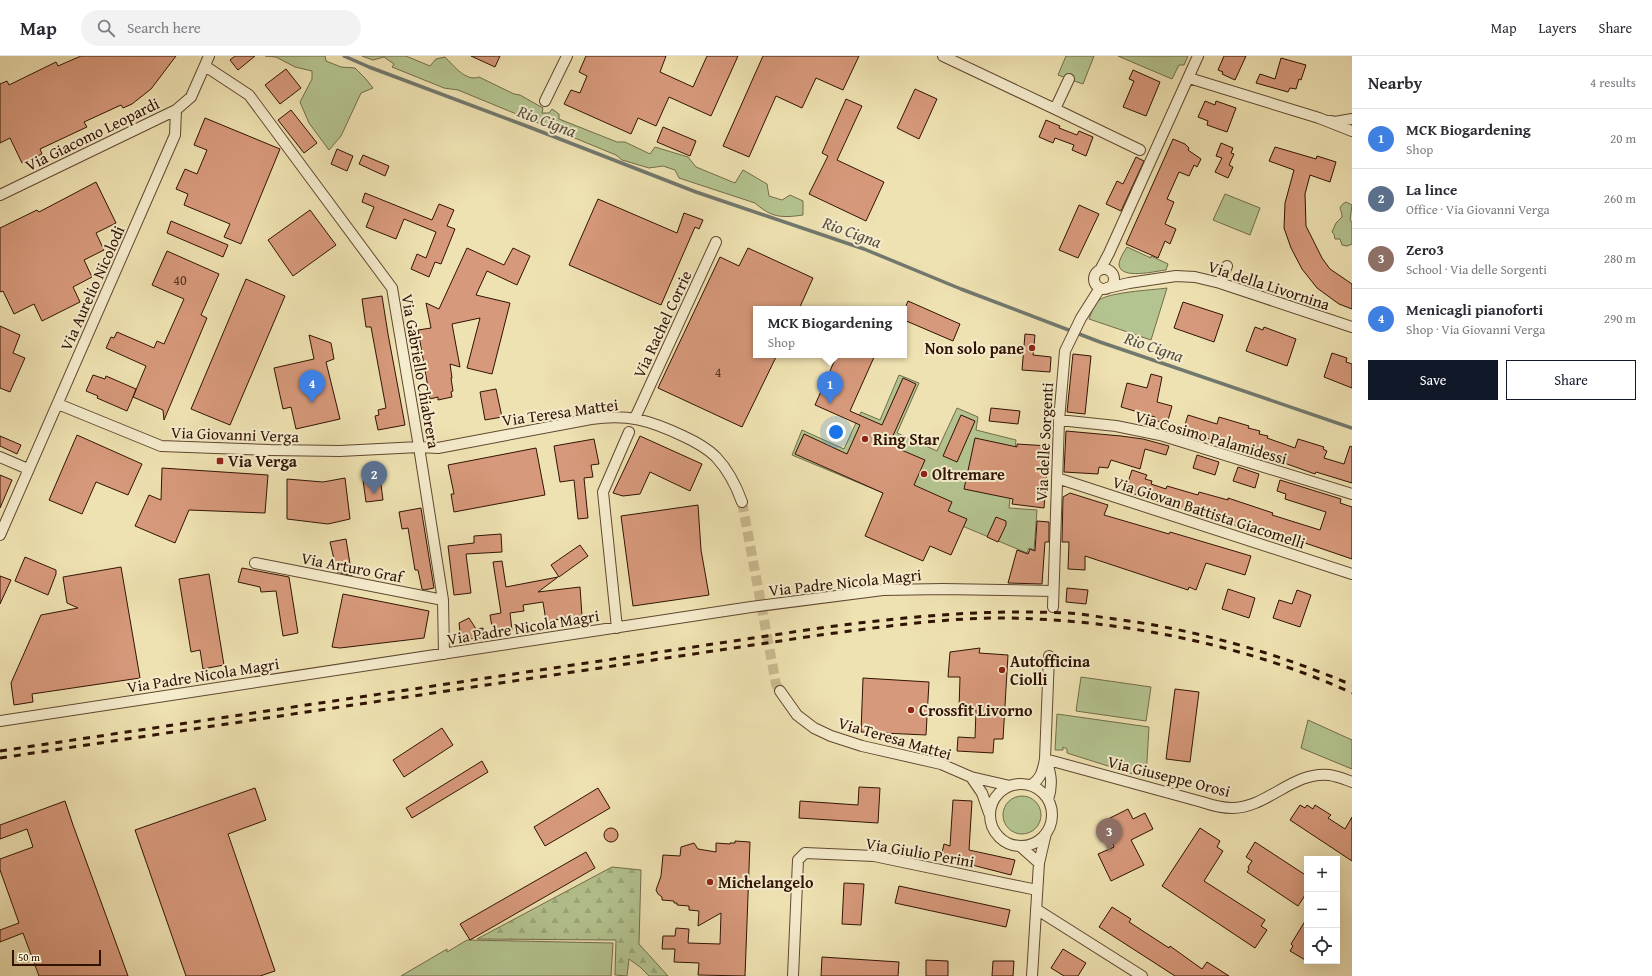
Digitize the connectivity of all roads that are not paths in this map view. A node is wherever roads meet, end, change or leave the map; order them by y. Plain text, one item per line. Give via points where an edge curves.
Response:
1 (567, 56) edge
2 (943, 56) edge
3 (1198, 56) edge
4 (207, 61) edge
5 (1189, 78) junction
6 (1070, 79) dead end
7 (545, 101) dead end
8 (1055, 109) junction
9 (176, 110) junction
10 (1320, 118) junction
11 (1352, 119) edge
12 (1352, 131) edge
13 (1140, 150) dead end
14 (0, 195) edge
15 (716, 242) dead end
16 (1227, 266) dead end
17 (1108, 271) junction
18 (1129, 283) junction
19 (1220, 283) junction
20 (1103, 288) junction
21 (1352, 327) edge
22 (58, 404) junction
23 (635, 418) junction
24 (1059, 420) junction
25 (629, 432) dead end
26 (419, 447) junction
27 (0, 457) edge
28 (28, 469) junction
29 (1057, 478) junction
30 (1352, 494) edge
31 (742, 502) tunnel mouth
32 (0, 535) edge
33 (255, 564) dead end
34 (1352, 574) edge
35 (1053, 591) junction
36 (443, 600) junction
37 (1053, 607) dead end
38 (617, 628) junction
39 (444, 654) junction
40 (1049, 656) dead end
41 (780, 691) tunnel mouth
42 (0, 721) edge
43 (1045, 759) junction
44 (971, 777) junction
45 (1352, 782) edge
46 (1010, 786) junction
47 (1031, 786) junction
48 (1048, 800) junction
49 (990, 813) junction
50 (1046, 833) junction
51 (1020, 846) junction
52 (1039, 863) junction
53 (1037, 890) junction
54 (1036, 909) junction
55 (793, 976) edge
56 (1032, 976) edge
57 (1142, 976) edge

1 - 7 street
2 - 8 street
3 - 5 street
4 - 9 street via 191,97
4 - 26 street, Via Gabriello Chiabrera via 249,96 392,288
5 - 10 street
5 - 17 street via 1109,253
6 - 8 street
8 - 13 street
9 - 14 street, Via Giacomo Leopardi
9 - 22 street, Via Aurelio Nicolodi via 175,134
10 - 11 street via 1335,122
10 - 12 street
15 - 23 street, Via Rachel Corrie
16 - 19 street
17 - 18 street
17 - 20 street via 1114,282
17 - 20 street via 1096,273 1094,278 1095,284
18 - 19 street, Via della Livornina via 1176,276
18 - 20 street, Via della Livornina
19 - 21 street, Via della Livornina
20 - 24 street, Via delle Sorgenti via 1080,318 1068,345 1064,358
22 - 26 street, Via Giovanni Verga via 161,446 340,451
22 - 28 street, Via Aurelio Nicolodi
23 - 26 street, Via Teresa Mattei via 605,418 438,448
23 - 31 street, Via Teresa Mattei via 668,429 711,452 728,472
24 - 29 street, Via delle Sorgenti
24 - 30 street, Via Cosimo Palamidessi via 1116,426 1160,435
25 - 38 street via 603,492
26 - 36 street, Via Gabriello Chiabrera
27 - 28 street
28 - 32 street, Via Aurelio Nicolodi
29 - 34 street, Via Giovan Battista Giacomelli
29 - 35 street, Via delle Sorgenti
33 - 36 street, Via Arturo Graf
35 - 37 street, Via delle Sorgenti
35 - 38 street, Via Padre Nicola Magri via 883,590
36 - 39 street, Via Gabriello Chiabrera
38 - 39 street, Via Padre Nicola Magri
39 - 42 street, Via Padre Nicola Magri
40 - 43 street
41 - 44 street, Via Teresa Mattei via 797,715 824,733 862,746 941,764
43 - 45 street, Via Giuseppe Orosi via 1228,808 1257,802 1297,781 1317,775 1334,775
43 - 47 street via 1043,771
43 - 48 street via 1051,770 1052,780
44 - 46 street, Via Teresa Mattei
44 - 49 street via 982,793
46 - 47 street
46 - 49 street via 994,799
47 - 48 street via 1041,791
48 - 50 street via 1052,817
49 - 51 street via 996,835 1006,843
50 - 51 street via 1036,842
50 - 52 street
51 - 52 street
52 - 53 street
53 - 54 street
53 - 55 street, Via Giulio Perini via 874,856 805,853 798,860
54 - 56 street
54 - 57 street

